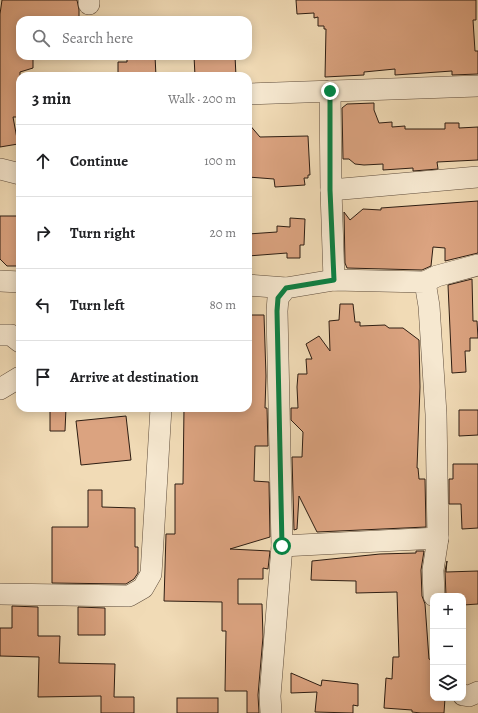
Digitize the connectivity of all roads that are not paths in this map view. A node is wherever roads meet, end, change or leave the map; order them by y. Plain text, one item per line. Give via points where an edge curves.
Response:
1 (478, 86) edge
2 (330, 91) junction
3 (252, 94) edge
4 (0, 169) edge
5 (16, 173) edge
6 (478, 177) edge
7 (330, 190) junction
8 (478, 265) edge
9 (334, 280) junction
10 (0, 281) edge
11 (16, 282) edge
12 (425, 282) junction
13 (252, 285) edge
14 (286, 288) junction
15 (0, 335) edge
16 (16, 339) edge
17 (16, 379) edge
18 (0, 389) edge
19 (161, 412) edge
20 (438, 538) junction
21 (282, 546) junction
22 (434, 593) edge
23 (0, 594) edge
24 (478, 692) edge
25 (466, 696) edge
26 (271, 713) edge

1 - 2 street
2 - 3 street
2 - 7 street
4 - 5 street
6 - 7 street
7 - 9 street
8 - 12 street via 437,276
9 - 12 street
9 - 14 street
10 - 11 street
12 - 20 street via 436,414
13 - 14 street
14 - 21 street via 278,298 277,311
15 - 16 street via 11,335
17 - 18 street
19 - 23 street via 151,574 143,588 129,596
20 - 21 street
20 - 22 street via 432,570
21 - 26 street via 270,696
24 - 25 street

